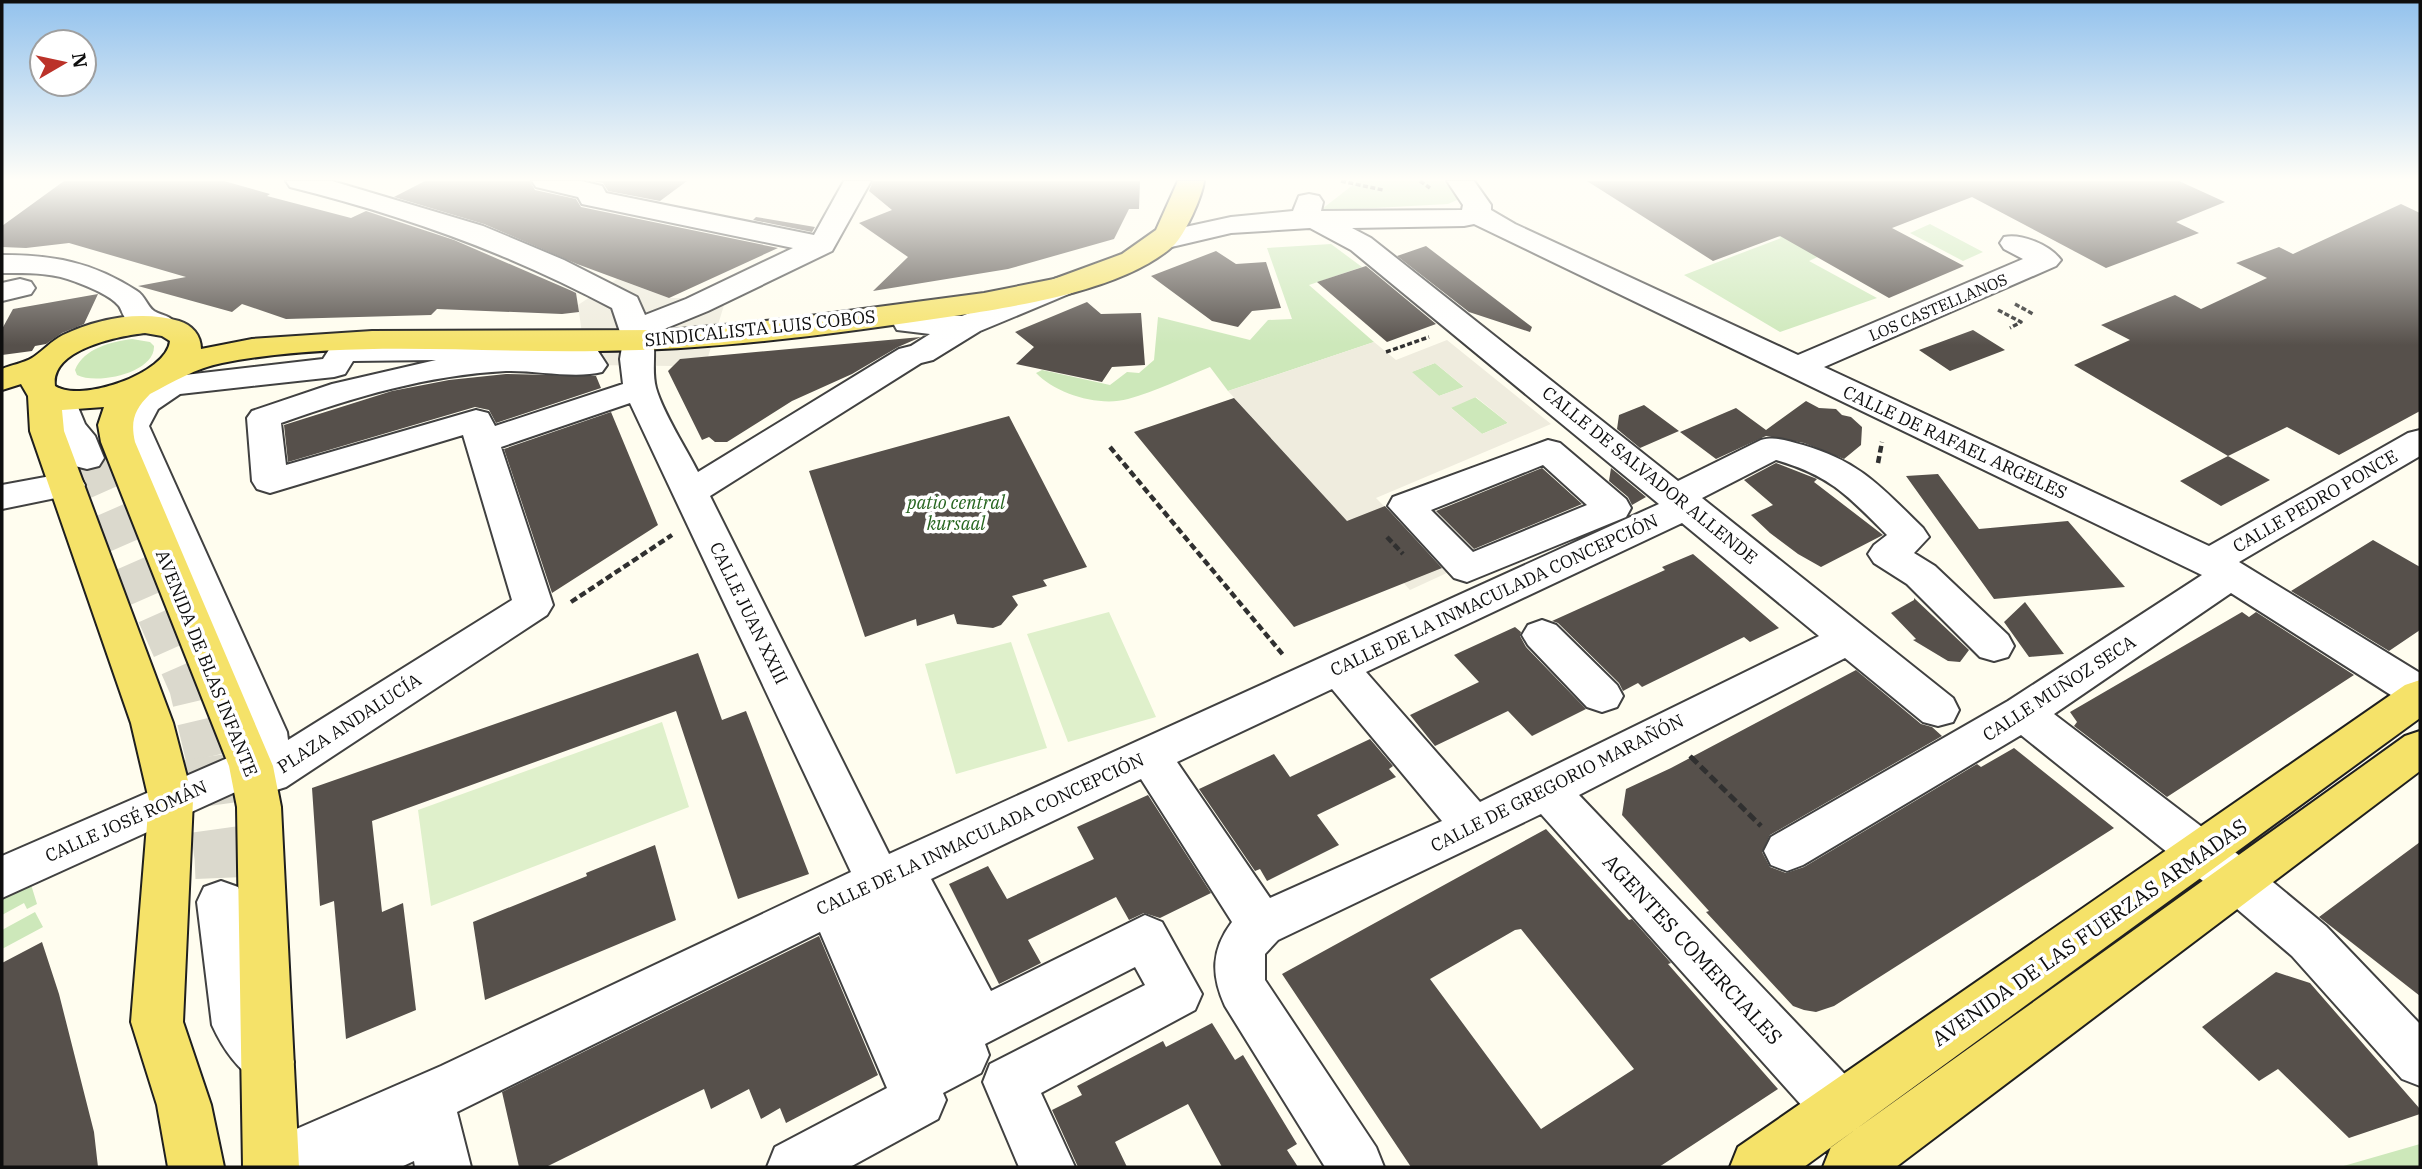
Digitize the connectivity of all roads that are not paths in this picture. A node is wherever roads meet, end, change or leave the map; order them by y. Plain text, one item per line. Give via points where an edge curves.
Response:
1 (481, 236) edge
2 (776, 236) edge
3 (827, 236) edge
4 (1145, 236) edge
5 (1166, 236) edge
6 (1183, 236) edge
7 (1370, 236) edge
8 (1517, 236) edge
9 (1163, 240) junction
10 (2014, 243) dead end
11 (822, 245) junction
12 (2, 264) edge
13 (45, 264) junction
14 (1074, 281) junction
15 (11, 290) edge
16 (113, 290) junction
17 (878, 316) junction
18 (174, 332) junction
19 (638, 335) junction
20 (89, 336) junction
21 (909, 340) junction
22 (1796, 369) junction
23 (2, 380) edge
24 (36, 387) edge
25 (131, 387) junction
26 (640, 389) junction
27 (482, 441) junction
28 (2420, 441) edge
29 (1548, 451) joint
30 (78, 460) junction
31 (691, 492) junction
32 (2, 497) edge
33 (1682, 501) junction
34 (2220, 568) junction
35 (1542, 635) dead end
36 (1851, 637) junction
37 (1994, 646) dead end
38 (1338, 668) junction
39 (2420, 695) edge
40 (1602, 696) dead end
41 (1938, 710) dead end
42 (2023, 713) junction
43 (2420, 748) edge
44 (1149, 756) junction
45 (251, 766) junction
46 (1546, 790) junction
47 (171, 800) junction
48 (1474, 827) junction
49 (1787, 851) dead end
50 (2200, 853) junction
51 (2, 877) edge
52 (878, 881) junction
53 (2240, 883) junction
54 (221, 902) tunnel mouth
55 (1261, 925) junction
56 (2420, 1061) edge
57 (268, 1062) junction
58 (951, 1062) junction
59 (1840, 1108) junction
60 (196, 1167) edge
61 (273, 1167) edge
62 (341, 1167) edge
63 (443, 1167) edge
64 (795, 1167) edge
65 (1047, 1167) edge
66 (1356, 1167) edge
67 (1758, 1167) edge
68 (1851, 1167) edge

1 - 19 street via 625,303
2 - 11 street
3 - 11 street
4 - 19 main road, SINDICALISTA LUIS COBOS via 1111,260 1055,279 961,298
5 - 9 main road, SINDICALISTA LUIS COBOS
6 - 9 street
7 - 33 street, CALLE DE SALVADOR ALLENDE
8 - 22 street, CALLE DE RAFAEL ARGELES
9 - 14 main road, SINDICALISTA LUIS COBOS via 1117,267
10 - 22 street, LOS CASTELLANOS via 2046,260
11 - 19 street
12 - 13 street
13 - 15 street via 44,271
13 - 16 street
14 - 17 main road, SINDICALISTA LUIS COBOS via 1027,294
14 - 21 street via 970,324
15 - 16 street via 64,281
16 - 18 street via 133,302 144,318
16 - 20 street
17 - 19 main road, SINDICALISTA LUIS COBOS via 723,335
17 - 21 street
18 - 19 main road, SINDICALISTA LUIS COBOS via 236,340 371,327
18 - 20 main road, SINDICALISTA LUIS COBOS via 127,326
18 - 25 main road via 187,348 181,357
19 - 25 main road, SINDICALISTA LUIS COBOS via 310,343 226,352
19 - 26 street, CALLE JUAN XXIII
20 - 24 main road, SINDICALISTA LUIS COBOS via 57,354
21 - 31 street
22 - 34 street, CALLE DE RAFAEL ARGELES
23 - 24 main road
24 - 25 main road via 79,400
24 - 30 main road via 47,431
25 - 30 street via 88,408
25 - 45 main road, AVENIDA DE BLAS INFANTE via 113,426 118,442
26 - 27 street
26 - 31 street, CALLE JUAN XXIII
27 - 27 street, PLAZA ANDALUCÍA via 476,420 270,481 264,418 397,375 498,361 591,365 585,355 343,352 334,367 171,385 145,403 132,426 266,732 270,774 533,605
28 - 34 street, CALLE PEDRO PONCE
29 - 29 street via 1613,508 1467,569 1406,506
30 - 32 street
30 - 47 main road
31 - 52 street, CALLE JUAN XXIII
33 - 36 street, CALLE DE SALVADOR ALLENDE
33 - 37 street, CALLE DE LA INMACULADA CONCEPCIÓN via 1773,448 1818,461 1855,482 1910,537 1921,575
33 - 38 street, CALLE DE LA INMACULADA CONCEPCIÓN
34 - 39 street, CALLE DE RAFAEL ARGELES
34 - 42 street, CALLE MUÑOZ SECA
35 - 40 street
36 - 41 street, CALLE DE SALVADOR ALLENDE
36 - 46 street, CALLE DE GREGORIO MARAÑÓN
38 - 44 street, CALLE DE LA INMACULADA CONCEPCIÓN
38 - 48 street
39 - 50 main road, AVENIDA DE LAS FUERZAS ARMADAS
42 - 49 street, CALLE MUÑOZ SECA
42 - 50 street
43 - 53 main road
44 - 52 street, CALLE DE LA INMACULADA CONCEPCIÓN
44 - 55 street
45 - 47 street, CALLE JOSÉ ROMÁN
45 - 57 main road, AVENIDA DE BLAS INFANTE via 259,807
46 - 48 street, CALLE DE GREGORIO MARAÑÓN
46 - 59 street, AGENTES COMERCIALES
47 - 51 street, CALLE JOSÉ ROMÁN
47 - 60 main road via 156,1022 184,1105
48 - 55 street, CALLE DE GREGORIO MARAÑÓN
50 - 53 street
50 - 59 main road, AVENIDA DE LAS FUERZAS ARMADAS
52 - 58 street, CALLE JUAN XXIII via 928,983 930,1014
52 - 61 street, CALLE DE LA INMACULADA CONCEPCIÓN via 460,1084
53 - 56 street via 2309,941
53 - 68 main road
54 - 57 street via 238,1025
55 - 66 street via 1241,947 1238,976 1243,990
57 - 61 main road, AVENIDA DE BLAS INFANTE
58 - 64 street via 934,1071 919,1033 918,993 871,916 843,929 919,1100
58 - 65 street via 963,1055 947,1010 950,993 907,898 916,894 979,1023 1145,937 1177,994 1009,1083
59 - 67 main road, AVENIDA DE LAS FUERZAS ARMADAS
62 - 63 street via 435,1123

